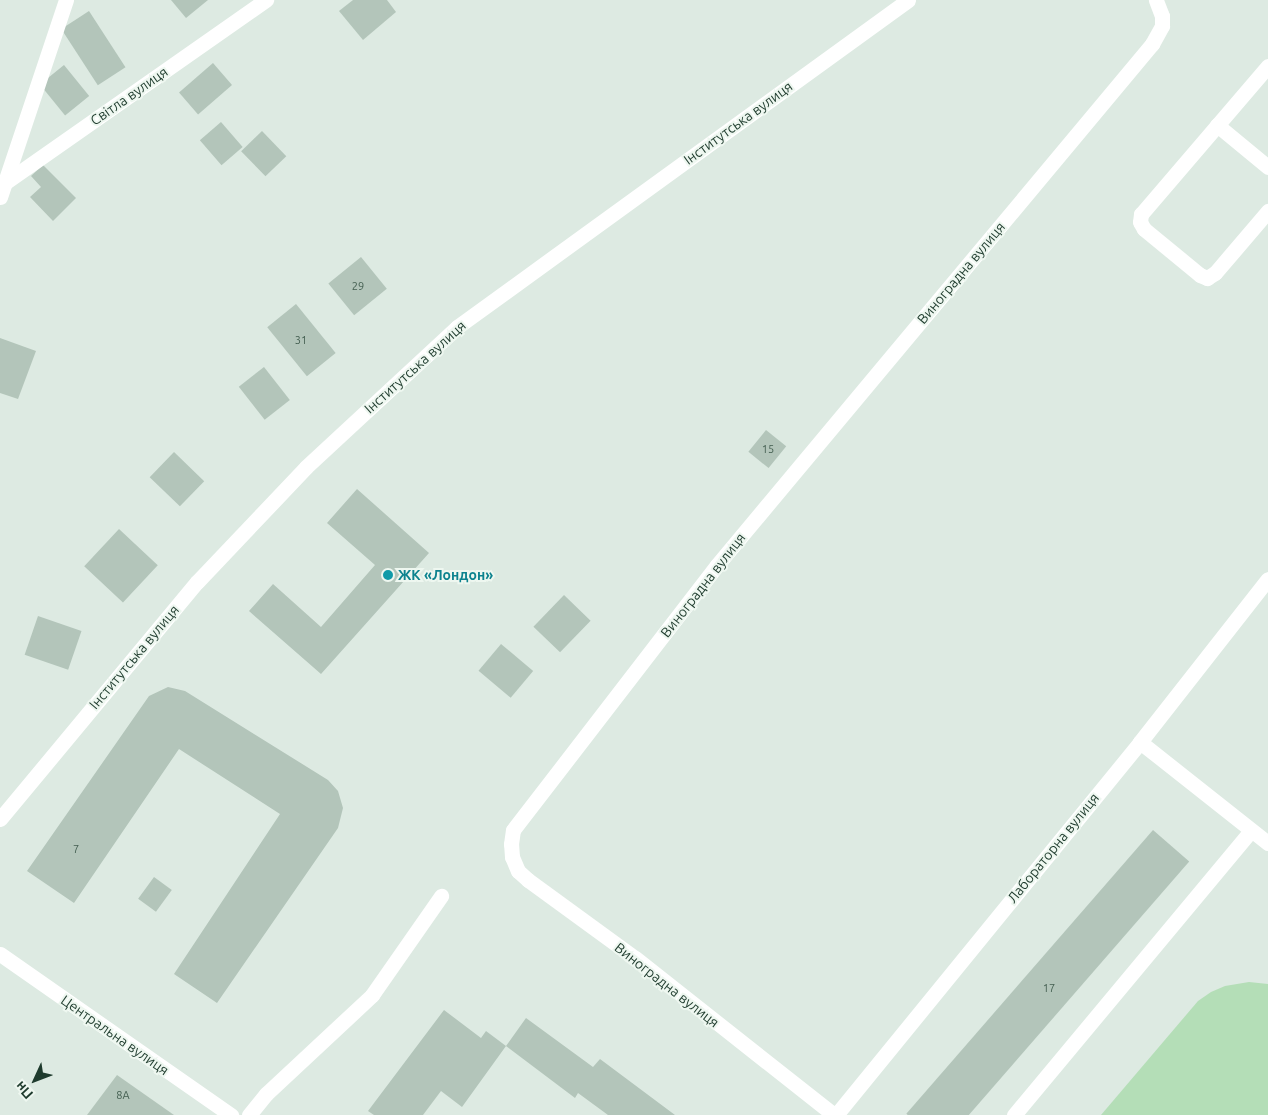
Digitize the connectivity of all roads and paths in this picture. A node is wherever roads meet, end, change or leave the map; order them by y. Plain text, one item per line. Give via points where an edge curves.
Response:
1 (66, 0) edge
2 (266, 0) edge
3 (908, 0) edge
4 (1156, 0) edge
5 (1268, 66) edge
6 (1217, 125) junction
7 (1268, 167) edge
8 (3, 184) edge
9 (0, 197) edge
10 (1268, 211) edge
11 (1268, 579) edge
12 (1140, 742) junction
13 (0, 819) edge
14 (1251, 831) junction
15 (1268, 843) edge
16 (441, 896) dead end
17 (0, 954) edge
18 (231, 1115) edge
19 (249, 1115) edge
20 (835, 1115) edge
21 (1014, 1115) edge

1 - 8 street
2 - 8 street, Світла вулиця
3 - 13 street, Інститутська вулиця via 457,327 306,467 197,582
4 - 20 street, Виноградна вулиця via 1162,26 1152,44 717,565 513,830 512,857 518,871 528,880
5 - 6 street
6 - 7 street
6 - 10 street via 1141,214 1140,222 1144,229 1207,278 1215,273
8 - 9 street
11 - 12 street, Лабораторна вулиця
12 - 14 street
12 - 20 street, Лабораторна вулиця
14 - 15 street
14 - 21 street
16 - 19 street via 372,995 266,1094
17 - 18 street, Центральна вулиця

